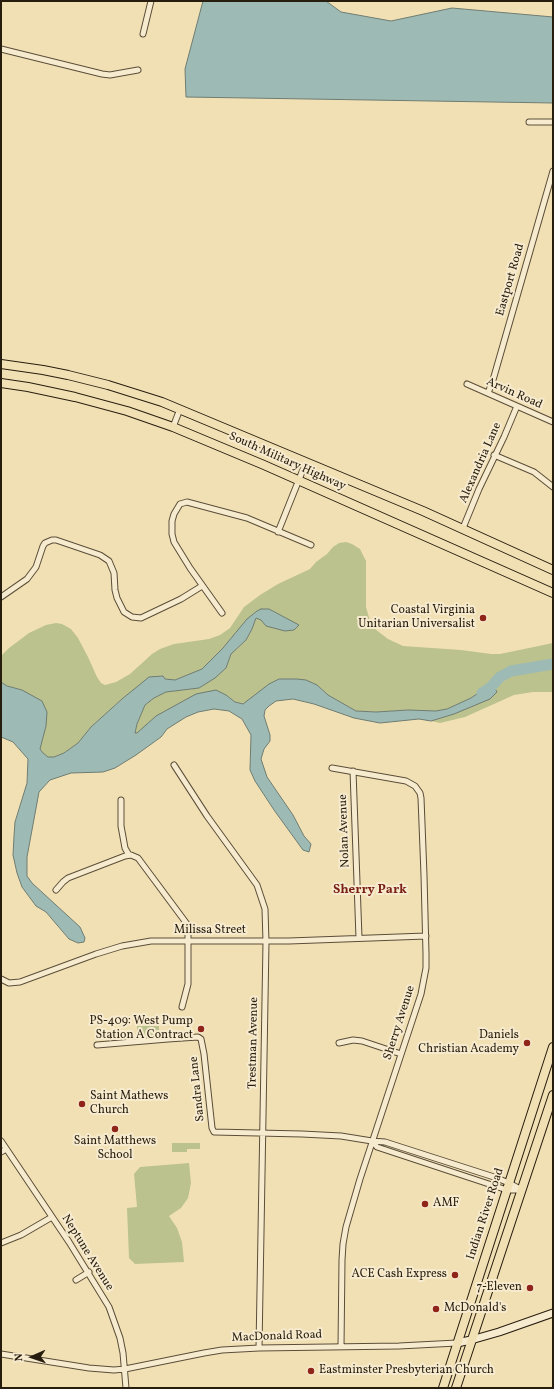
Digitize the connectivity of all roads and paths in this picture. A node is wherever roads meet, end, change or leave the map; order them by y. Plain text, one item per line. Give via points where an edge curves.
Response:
1 (150, 1) edge
2 (143, 34) dead end
3 (1, 49) edge
4 (138, 70) dead end
5 (530, 122) dead end
6 (553, 122) edge
7 (553, 171) edge
8 (1, 364) edge
9 (1, 383) edge
10 (467, 384) dead end
11 (488, 393) junction
12 (517, 406) junction
13 (180, 409) junction
14 (553, 422) edge
15 (173, 427) junction
16 (494, 455) junction
17 (306, 462) junction
18 (298, 481) junction
19 (553, 487) edge
20 (463, 528) junction
21 (278, 532) junction
22 (311, 546) dead end
23 (553, 570) edge
24 (202, 586) junction
25 (553, 593) edge
26 (1, 597) edge
27 (222, 613) dead end
28 (174, 766) dead end
29 (332, 768) dead end
30 (353, 771) junction
31 (121, 800) dead end
32 (129, 855) junction
33 (56, 890) dead end
34 (426, 936) junction
35 (359, 938) junction
36 (189, 941) junction
37 (266, 942) junction
38 (1, 979) edge
39 (182, 1007) dead end
40 (339, 1042) dead end
41 (97, 1045) dead end
42 (553, 1047) edge
43 (401, 1054) junction
44 (553, 1095) edge
45 (263, 1133) junction
46 (1, 1141) edge
47 (372, 1141) junction
48 (6, 1149) junction
49 (1, 1152) edge
50 (508, 1186) junction
51 (522, 1190) junction
52 (52, 1217) junction
53 (1, 1244) edge
54 (89, 1272) junction
55 (76, 1280) dead end
56 (553, 1313) edge
57 (471, 1340) junction
58 (457, 1343) junction
59 (341, 1346) junction
60 (259, 1348) junction
61 (1, 1354) edge
62 (125, 1369) junction
63 (126, 1388) edge
64 (442, 1388) edge
65 (456, 1388) edge

1 - 2 street
3 - 4 street via 102,74
5 - 6 street
7 - 11 street, Eastport Road
8 - 13 main road, South Military Highway via 43,370 108,385
9 - 15 main road, South Military Highway via 85,399
10 - 11 street, Arvin Road
11 - 12 street, Arvin Road
12 - 14 street, Arvin Road
12 - 16 street, Alexandria Lane
13 - 15 street
13 - 17 main road, South Military Highway
15 - 18 main road, South Military Highway
16 - 19 street via 534,472
16 - 20 street, Alexandria Lane
17 - 18 street
17 - 20 main road, South Military Highway
18 - 21 street
18 - 25 main road, South Military Highway
20 - 23 main road, South Military Highway
21 - 22 street
21 - 24 street via 247,518 187,502 180,504 172,521 174,542
24 - 26 street via 141,618 132,617 119,602 114,572 109,561 100,555 52,540 43,546 36,567 27,579
24 - 27 street
28 - 37 street, Trestman Avenue via 257,885 265,909
29 - 30 street, Sherry Avenue
30 - 34 street, Sherry Avenue via 406,781 415,786 420,793
30 - 35 street, Nolan Avenue
31 - 32 street via 120,826
32 - 33 street via 68,878
32 - 36 street via 138,858 187,924
34 - 35 street, Milissa Street
34 - 43 street, Sherry Avenue via 426,968 423,983
35 - 37 street, Milissa Street
36 - 37 street, Milissa Street
36 - 38 street, Milissa Street via 136,943 96,954 20,982
36 - 39 street via 188,984
37 - 45 street, Trestman Avenue
40 - 43 street via 362,1041
41 - 45 street, Sandra Lane via 198,1037 203,1041 213,1131
42 - 50 main road, Indian River Road
43 - 47 street, Sherry Avenue
44 - 51 main road
45 - 47 street, Sandra Lane via 341,1136
45 - 60 street, Trestman Avenue
46 - 48 street, Neptune Avenue
47 - 50 street, Sandra Lane via 385,1142
47 - 59 street, Sherry Avenue via 351,1208 343,1244
48 - 49 street
48 - 52 street, Neptune Avenue
50 - 51 street, Sandra Lane
50 - 58 main road, Indian River Road
51 - 57 main road
52 - 53 street
52 - 54 street, Neptune Avenue
54 - 55 street
54 - 62 street, Neptune Avenue via 115,1322
56 - 57 street, MacDonald Road
57 - 58 street, MacDonald Road
57 - 65 main road
58 - 59 street, MacDonald Road
58 - 64 main road, Indian River Road
59 - 60 street, MacDonald Road
60 - 62 street, MacDonald Road via 204,1352
61 - 62 street, MacDonald Road via 101,1370
62 - 63 street, Neptune Avenue

